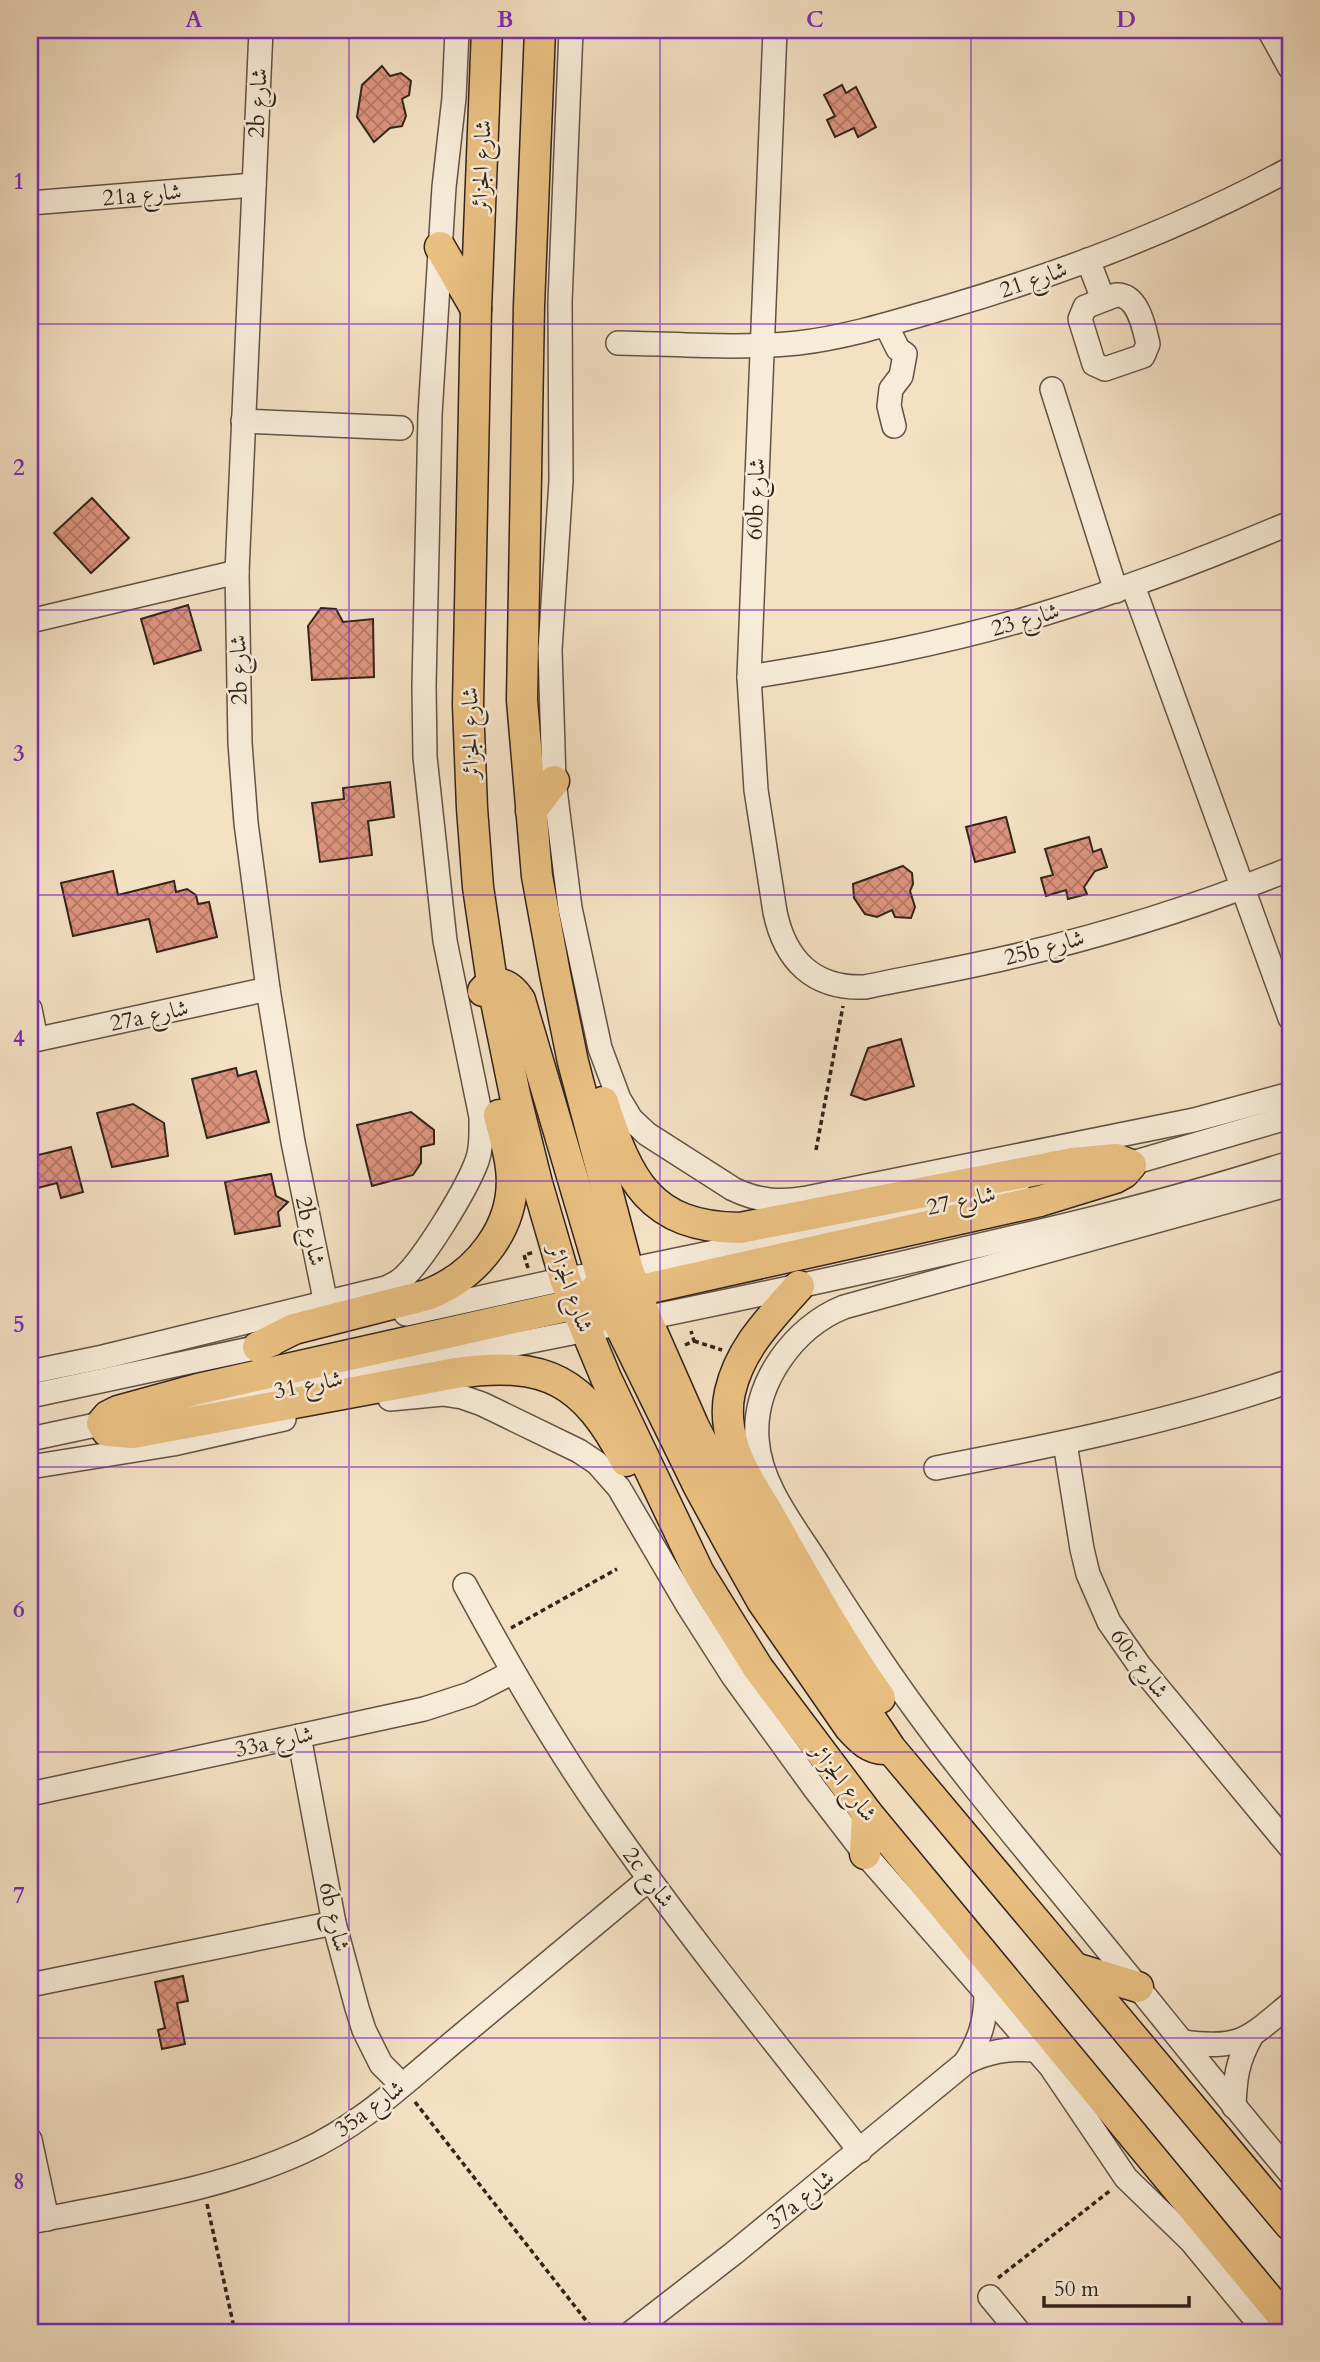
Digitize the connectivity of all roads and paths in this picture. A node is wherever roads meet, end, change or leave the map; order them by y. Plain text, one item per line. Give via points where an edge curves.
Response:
1 (261, 30) edge
2 (457, 30) edge
3 (487, 30) edge
4 (540, 30) edge
5 (571, 30) edge
6 (775, 30) edge
7 (1269, 30) edge
8 (1290, 68) edge
9 (1290, 169) edge
10 (254, 185) junction
11 (30, 203) edge
12 (440, 247) junction
13 (1088, 260) junction
14 (1103, 299) dead end
15 (476, 309) junction
16 (886, 325) junction
17 (618, 343) dead end
18 (761, 346) junction
19 (1052, 389) dead end
20 (243, 421) junction
21 (894, 426) dead end
22 (401, 428) dead end
23 (1290, 523) edge
24 (237, 572) junction
25 (1125, 588) junction
26 (30, 621) edge
27 (749, 677) junction
28 (554, 781) junction
29 (531, 811) junction
30 (1290, 869) edge
31 (1244, 888) junction
32 (797, 962) joint
33 (555, 975) junction
34 (492, 982) junction
35 (849, 987) junction
36 (268, 989) junction
37 (30, 1009) edge
38 (1290, 1018) edge
39 (33, 1040) edge
40 (1290, 1094) edge
41 (1266, 1100) junction
42 (1290, 1117) edge
43 (1250, 1130) junction
44 (816, 1150) dead end
45 (1290, 1163) edge
46 (1131, 1165) junction
47 (1290, 1184) edge
48 (1084, 1222) junction
49 (1118, 1232) junction
50 (799, 1286) junction
51 (608, 1298) junction
52 (326, 1304) junction
53 (258, 1347) junction
54 (103, 1357) junction
55 (140, 1371) junction
56 (30, 1372) edge
57 (1290, 1381) edge
58 (30, 1396) edge
59 (102, 1423) junction
60 (30, 1439) edge
61 (1065, 1444) junction
62 (30, 1468) edge
63 (936, 1468) dead end
64 (617, 1569) dead end
65 (699, 1573) junction
66 (465, 1585) dead end
67 (494, 1638) junction
68 (513, 1672) junction
69 (299, 1736) junction
70 (891, 1749) junction
71 (30, 1794) edge
72 (867, 1813) junction
73 (1290, 1847) edge
74 (865, 1854) junction
75 (649, 1879) junction
76 (334, 1923) junction
77 (1075, 1968) junction
78 (30, 1985) edge
79 (1138, 1987) junction
80 (986, 1993) junction
81 (1290, 2004) edge
82 (1251, 2037) junction
83 (1183, 2042) junction
84 (1036, 2050) junction
85 (965, 2063) junction
86 (402, 2085) junction
87 (1234, 2107) junction
88 (30, 2140) edge
89 (859, 2151) junction
90 (1290, 2173) edge
91 (1126, 2178) junction
92 (203, 2187) junction
93 (38, 2220) edge
94 (1290, 2225) edge
95 (990, 2297) joint
96 (1290, 2325) edge
97 (235, 2332) edge
98 (594, 2332) edge
99 (632, 2332) edge
100 (1019, 2332) edge
101 (1266, 2332) edge

1 - 10 street, 2b شارع
2 - 12 street
3 - 15 main road, شارع الجزائر
4 - 29 main road, شارع الجزائر via 529,306 522,700
5 - 28 street via 560,302 561,481 550,614
6 - 18 street, 60b شارع
7 - 8 street
9 - 13 street, شارع 21 via 1189,220
10 - 11 street, 21a شارع
10 - 20 street, 2b شارع
12 - 15 main road
12 - 52 street via 430,415 425,757 445,941 481,1117 481,1143 461,1194 408,1272 386,1289
13 - 14 street
13 - 16 street, شارع 21
15 - 34 main road, شارع الجزائر via 468,705 477,874
16 - 18 street, شارع 21
16 - 21 street via 905,354 888,406
17 - 18 street, شارع 21
18 - 27 street, 60b شارع
19 - 25 street
20 - 22 street
20 - 24 street, 2b شارع
23 - 25 street, شارع 23
24 - 26 street
24 - 36 street, 2b شارع via 242,783
25 - 27 street, شارع 23 via 910,648
25 - 31 street
27 - 32 street, 60b شارع via 756,790 775,912 786,947
28 - 29 main road
28 - 41 street via 570,908 613,1088 646,1134 746,1195 789,1202 1194,1120
29 - 33 main road, شارع الجزائر
30 - 31 street, 25b شارع
31 - 35 street, 25b شارع via 1006,958
31 - 38 street
32 - 35 street, 25b شارع via 828,983
33 - 46 main road via 576,1017 628,1170 653,1201 694,1223 740,1228 1073,1163 1116,1159
33 - 51 main road, شارع الجزائر via 573,1062
34 - 51 main road, شارع الجزائر via 537,1182
34 - 53 main road via 485,987 478,1007 511,1167 512,1193 498,1235 483,1257 448,1287 294,1329
35 - 44 path via 838,1021
36 - 39 street, 27a شارع
36 - 52 street, 2b شارع
37 - 39 street
40 - 41 street
41 - 43 street
42 - 43 street
43 - 46 street
45 - 48 street
46 - 51 main road via 1115,1178 1040,1201
47 - 49 street
48 - 49 street
48 - 50 street
49 - 79 street via 824,1315 776,1364 758,1420 757,1440 763,1469 780,1505 915,1710
50 - 51 street
50 - 70 main road via 755,1335 742,1357 727,1419 746,1473 884,1704 895,1736
51 - 53 street, شارع 31
51 - 59 main road via 198,1389 118,1411
51 - 65 main road, شارع الجزائر
51 - 70 main road, شارع الجزائر via 694,1427 783,1588
52 - 54 street
53 - 55 street, شارع 31
54 - 55 street
54 - 56 street
55 - 58 street, شارع 31
57 - 61 street via 1194,1412
59 - 60 street
59 - 65 main road via 107,1431 133,1433 456,1373 510,1368 534,1372 562,1384 595,1410 662,1531 681,1558
61 - 63 street
61 - 73 street, 60c شارع via 1082,1549 1109,1622 1139,1665
62 - 74 street via 400,1397 443,1394 482,1404 579,1451 610,1475 733,1676
64 - 67 path
65 - 72 main road, شارع الجزائر via 758,1668
66 - 67 street, 2c شارع
67 - 68 street, 2c شارع
68 - 69 street, 33a شارع via 447,1702
68 - 75 street, 2c شارع
69 - 71 street, 33a شارع
69 - 76 street, 6b شارع
70 - 77 main road, شارع الجزائر
72 - 74 main road
72 - 96 main road, شارع الجزائر
74 - 80 street
75 - 86 street, 35a شارع
75 - 89 street, 2c شارع
76 - 78 street
76 - 86 street, 6b شارع via 364,2030 382,2064
77 - 79 main road
77 - 94 main road, شارع الجزائر
79 - 83 street
80 - 84 street
80 - 85 street, 37a شارع via 982,2030
81 - 82 street
82 - 83 street via 1224,2045
82 - 87 street via 1235,2076
83 - 87 street
84 - 85 street, 37a شارع via 999,2050
84 - 91 street
85 - 89 street, 37a شارع
86 - 92 street, 35a شارع via 353,2123 306,2150 256,2172
86 - 98 path
87 - 90 street
88 - 93 street
89 - 99 street, 37a شارع
91 - 95 path via 984,2288
91 - 101 street via 1198,2248
92 - 93 street, 35a شارع
92 - 97 path
95 - 100 street

